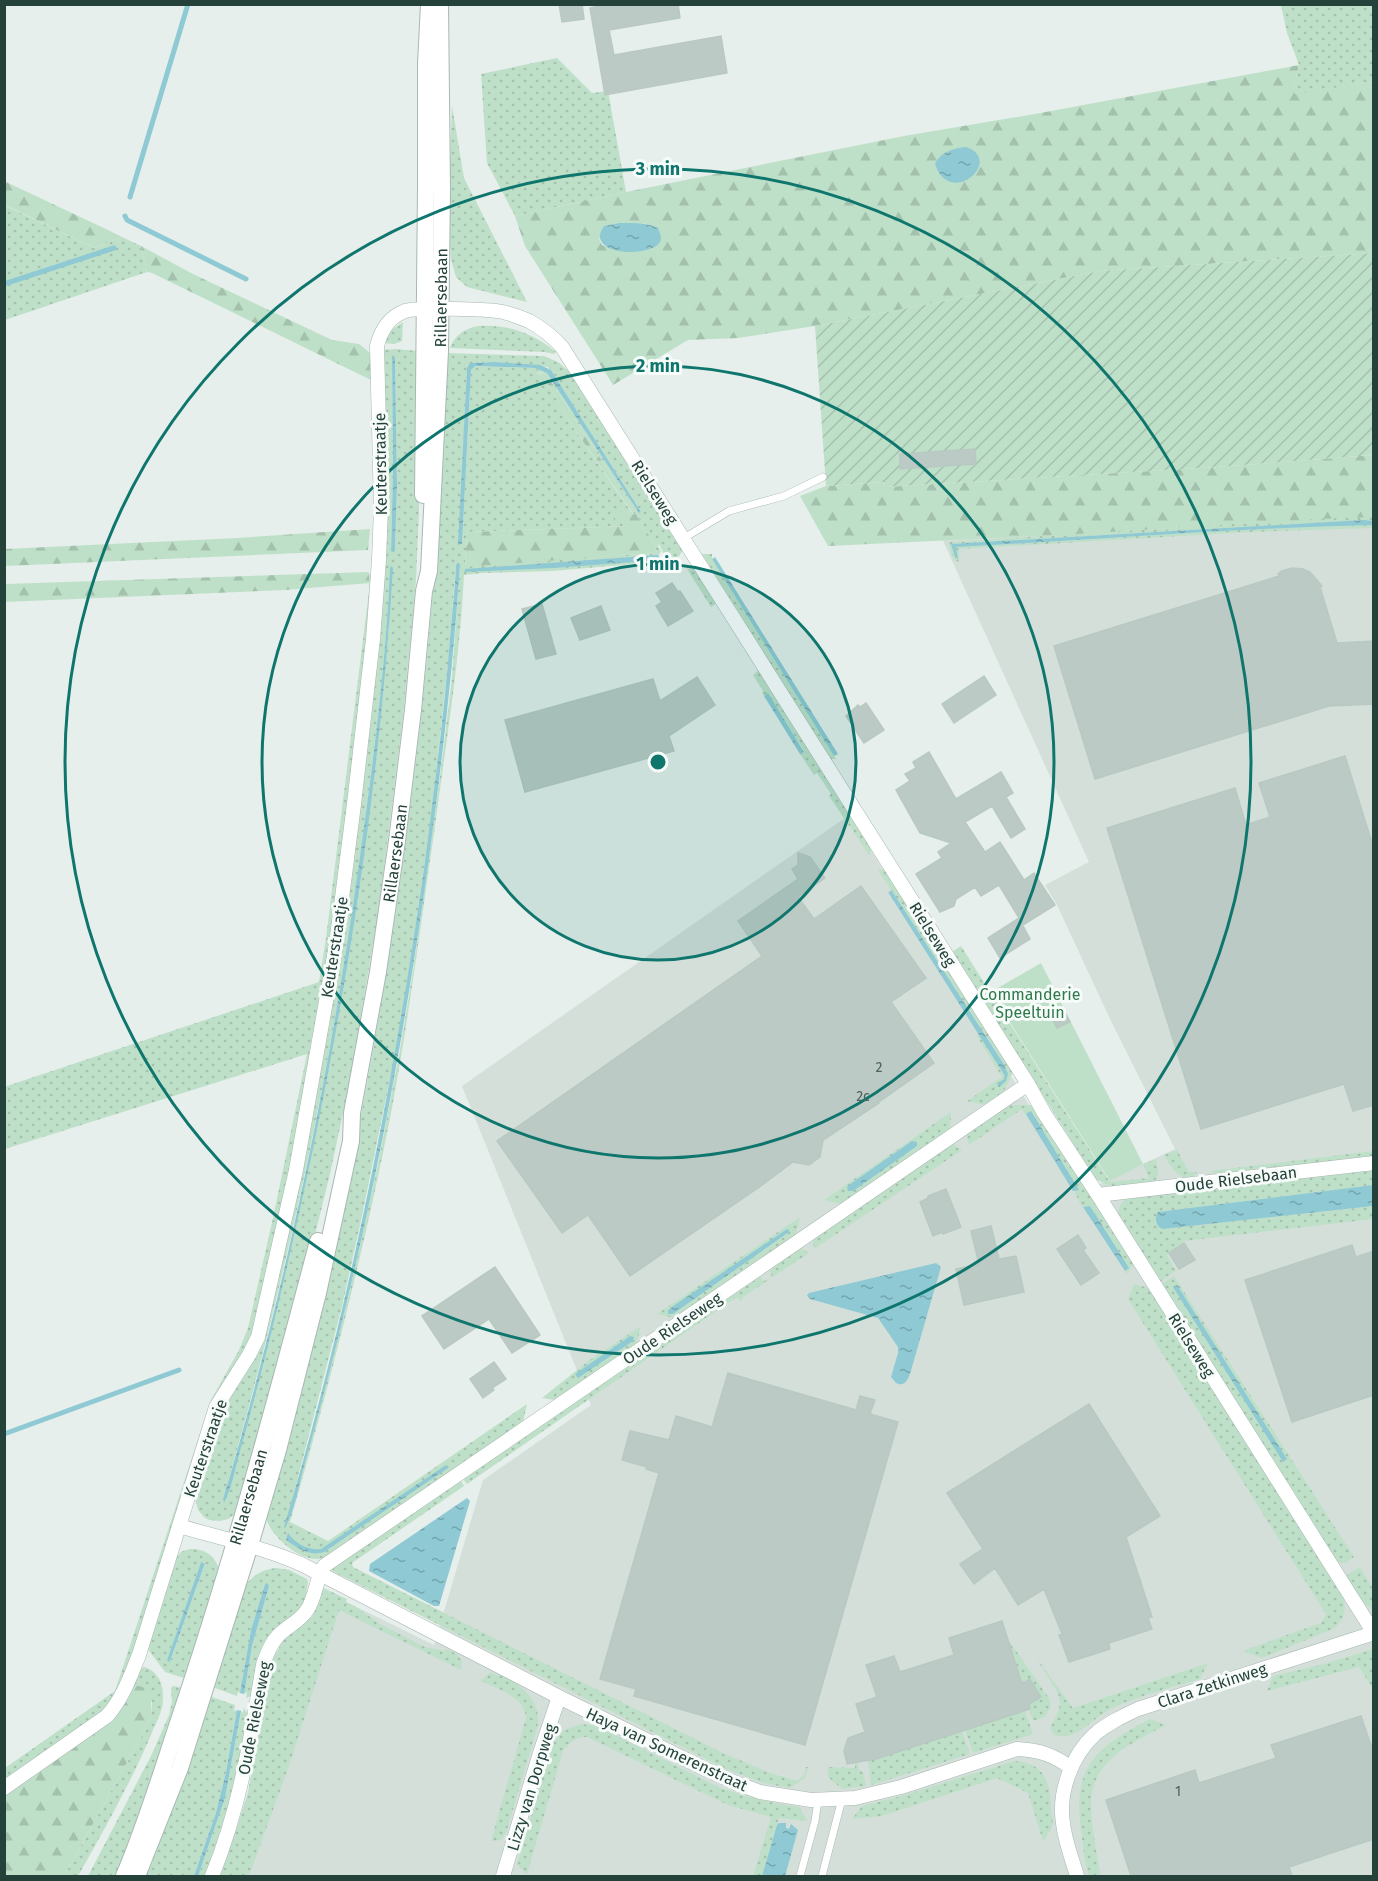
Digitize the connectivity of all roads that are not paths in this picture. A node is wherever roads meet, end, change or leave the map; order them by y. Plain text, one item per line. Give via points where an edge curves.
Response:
1 (429, 4) edge
2 (440, 4) edge
3 (433, 309) junction
4 (377, 346) joint
5 (824, 477) dead end
6 (684, 538) junction
7 (1028, 1084) junction
8 (1374, 1163) edge
9 (1098, 1195) junction
10 (178, 1526) junction
11 (243, 1544) junction
12 (319, 1574) junction
13 (1374, 1633) edge
14 (559, 1697) junction
15 (1071, 1768) junction
16 (4, 1788) edge
17 (818, 1800) junction
18 (842, 1800) junction
19 (124, 1876) edge
20 (137, 1876) edge
21 (212, 1876) edge
22 (503, 1876) edge
23 (800, 1876) edge
24 (822, 1876) edge
25 (1077, 1876) edge

1 - 3 street, Rillaersebaan via 426,64
2 - 3 street, Rillaersebaan via 442,189
3 - 4 street, Rielseweg via 407,310 388,322
3 - 6 street, Rielseweg via 502,312 530,321 552,335
3 - 11 street, Rillaersebaan via 435,472 429,571 378,972 352,1113 342,1140
4 - 10 street, Keuterstraatje via 381,508 377,594 334,956 297,1170 258,1337 216,1407
5 - 6 lane via 784,496 729,511
6 - 7 street, Rielseweg
7 - 9 street, Rielseweg
7 - 12 street, Oude Rielseweg via 324,1566
8 - 9 street, Oude Rielsebaan
9 - 13 street, Rielseweg
10 - 11 street
10 - 16 street, Keuterstraatje via 138,1655 117,1704 107,1716
11 - 12 street via 282,1556
11 - 19 street, Rillaersebaan
11 - 20 street, Rillaersebaan via 180,1768
12 - 14 street, Haya van Somerenstraat
12 - 21 street, Oude Rielseweg via 306,1613 280,1633 268,1649 234,1817
13 - 15 street, Clara Zetkinweg via 1116,1719 1094,1735
14 - 17 street, Haya van Somerenstraat via 735,1783 776,1796
14 - 22 street, Lizzy van Dorpweg
15 - 18 street, Haya van Somerenstraat via 1049,1754 1017,1749 885,1791
15 - 25 street, Clara Zetkinweg via 1062,1808
17 - 18 street, Haya van Somerenstraat
17 - 23 lane
18 - 24 lane

